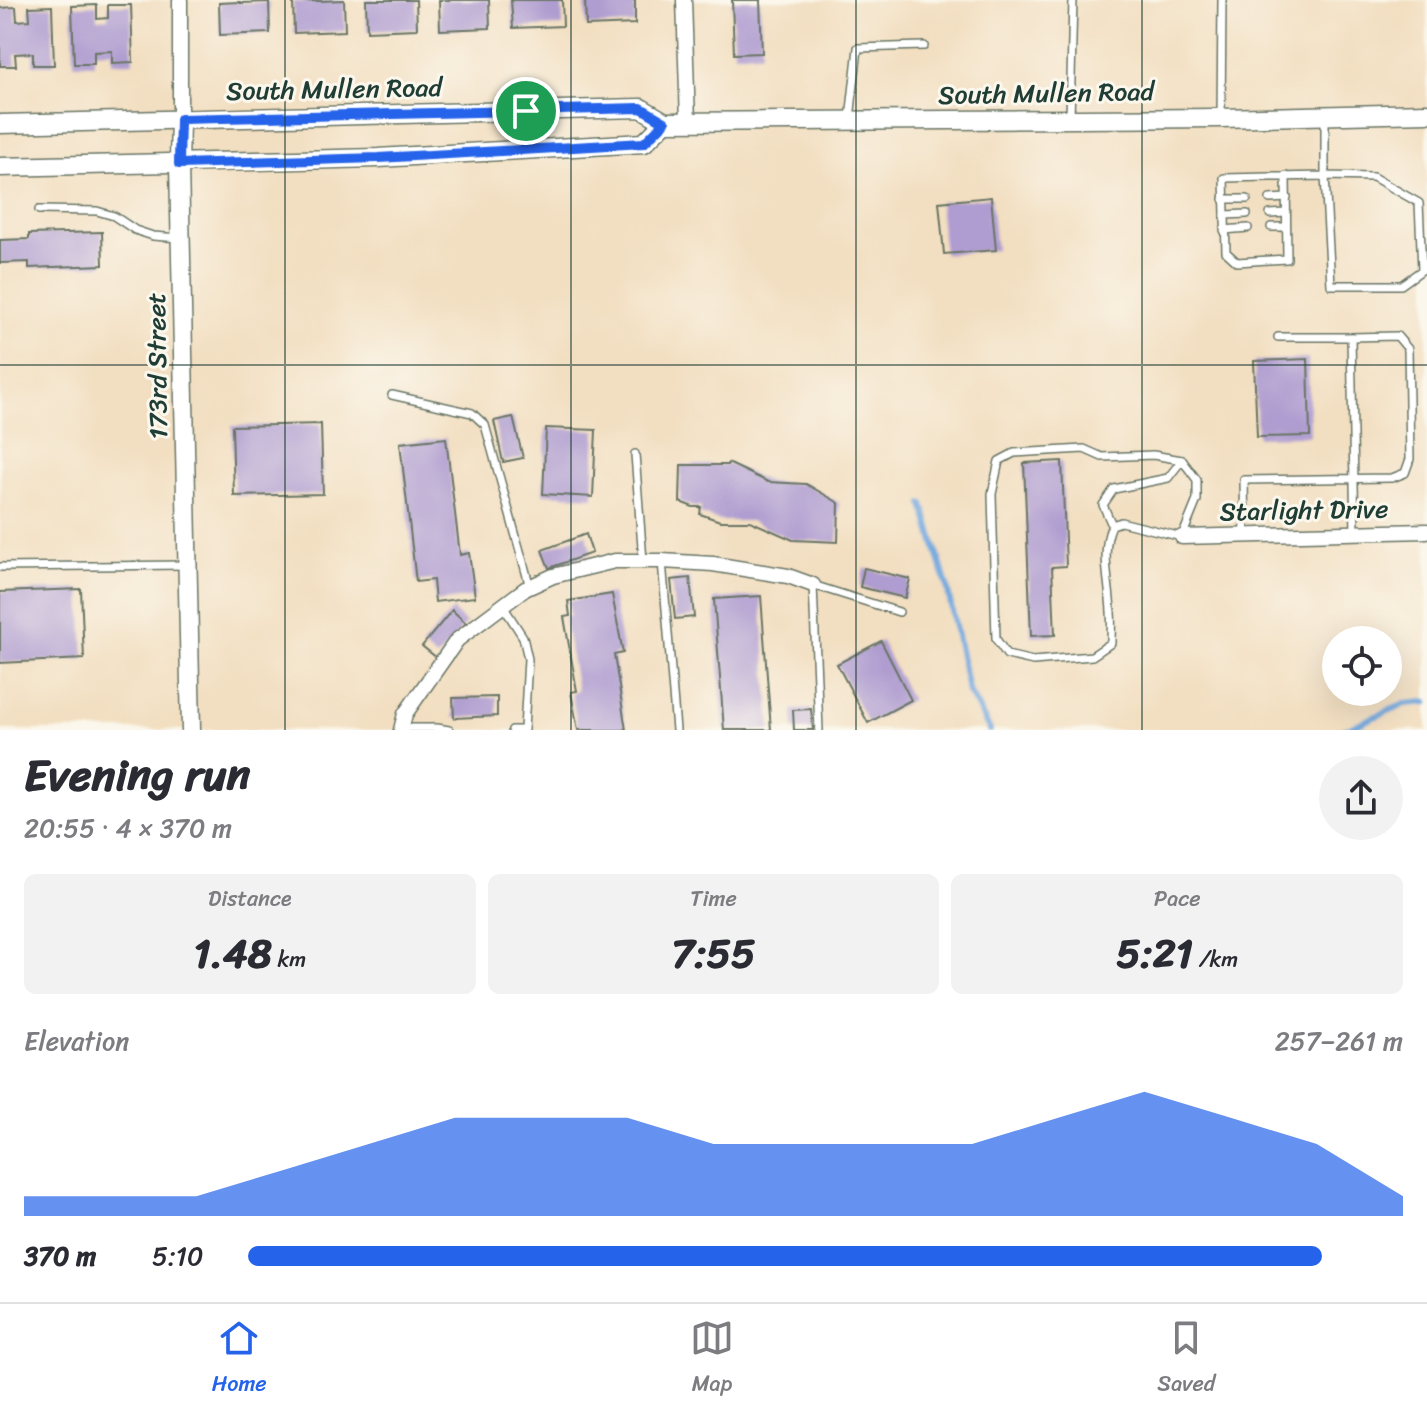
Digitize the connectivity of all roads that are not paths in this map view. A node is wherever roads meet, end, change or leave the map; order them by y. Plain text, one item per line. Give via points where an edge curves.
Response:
1 (180, 0) edge
2 (684, 0) edge
3 (1073, 0) edge
4 (1222, 0) edge
5 (924, 46) dead end
6 (1427, 113) edge
7 (1325, 115) junction
8 (1221, 118) junction
9 (180, 119) junction
10 (1070, 119) junction
11 (850, 121) junction
12 (665, 122) junction
13 (688, 122) junction
14 (0, 124) edge
15 (179, 164) junction
16 (0, 167) edge
17 (1286, 176) junction
18 (1325, 176) junction
19 (1287, 198) junction
20 (1224, 199) junction
21 (1247, 199) dead end
22 (1270, 199) dead end
23 (39, 210) dead end
24 (1286, 213) junction
25 (1247, 214) dead end
26 (1270, 214) dead end
27 (1225, 215) junction
28 (1271, 227) dead end
29 (1286, 227) junction
30 (1248, 228) dead end
31 (1224, 230) junction
32 (181, 238) junction
33 (1278, 337) dead end
34 (1351, 337) junction
35 (392, 395) dead end
36 (635, 454) dead end
37 (1182, 460) junction
38 (1353, 479) junction
39 (1112, 525) junction
40 (1427, 531) edge
41 (1355, 532) junction
42 (1245, 535) junction
43 (1182, 537) junction
44 (643, 561) junction
45 (662, 561) junction
46 (187, 565) junction
47 (0, 567) edge
48 (813, 585) junction
49 (530, 587) junction
50 (503, 606) junction
51 (899, 612) dead end
52 (401, 729) edge
53 (191, 730) edge
54 (449, 730) edge
55 (512, 730) edge
56 (676, 730) edge
57 (819, 730) edge

1 - 9 street, 173rd Street
2 - 13 street
3 - 10 lane
4 - 8 lane
5 - 11 lane via 858,48
6 - 7 street, South Mullen Road
7 - 8 street, South Mullen Road
7 - 18 lane
8 - 10 street, South Mullen Road
9 - 12 street, South Mullen Road via 641,108
9 - 14 street, South Mullen Road
9 - 15 street, 173rd Street
10 - 11 street, South Mullen Road
11 - 13 street, South Mullen Road
12 - 13 street, South Mullen Road
12 - 15 street via 644,143
15 - 16 street
15 - 32 street, 173rd Street
17 - 18 lane
17 - 19 lane
17 - 20 lane via 1224,178
18 - 18 lane via 1331,285 1401,285 1422,270 1419,203 1373,177
19 - 22 lane
19 - 24 lane
20 - 21 lane
20 - 27 lane
23 - 32 lane via 97,211 153,236
24 - 26 lane
24 - 29 lane
25 - 27 lane
27 - 31 lane
28 - 29 lane
29 - 31 lane via 1287,259 1237,262 1226,252
30 - 31 lane
32 - 46 street, 173rd Street
33 - 34 lane
34 - 38 lane
34 - 38 lane via 1397,336 1408,349 1410,459 1405,473 1392,478
35 - 49 lane via 472,413 485,425
36 - 44 lane
37 - 39 lane via 1168,478 1114,489 1103,505
37 - 39 lane via 1102,457 1084,449 1014,453 999,461 992,494 996,639 1007,655 1033,661 1092,656 1111,643 1107,535
37 - 43 lane via 1197,480 1197,500
38 - 41 lane
38 - 42 lane via 1244,480
39 - 43 lane via 1121,522
40 - 41 street, Starlight Drive
41 - 42 street, Starlight Drive
42 - 43 street, Starlight Drive
44 - 45 street
44 - 49 street via 615,561
45 - 48 street via 713,564
45 - 56 lane
46 - 47 lane
46 - 53 street, 173rd Street
48 - 51 lane
48 - 57 lane
49 - 50 street
50 - 52 street via 457,640 405,714
50 - 55 lane via 523,637 528,659 524,730
52 - 54 lane

